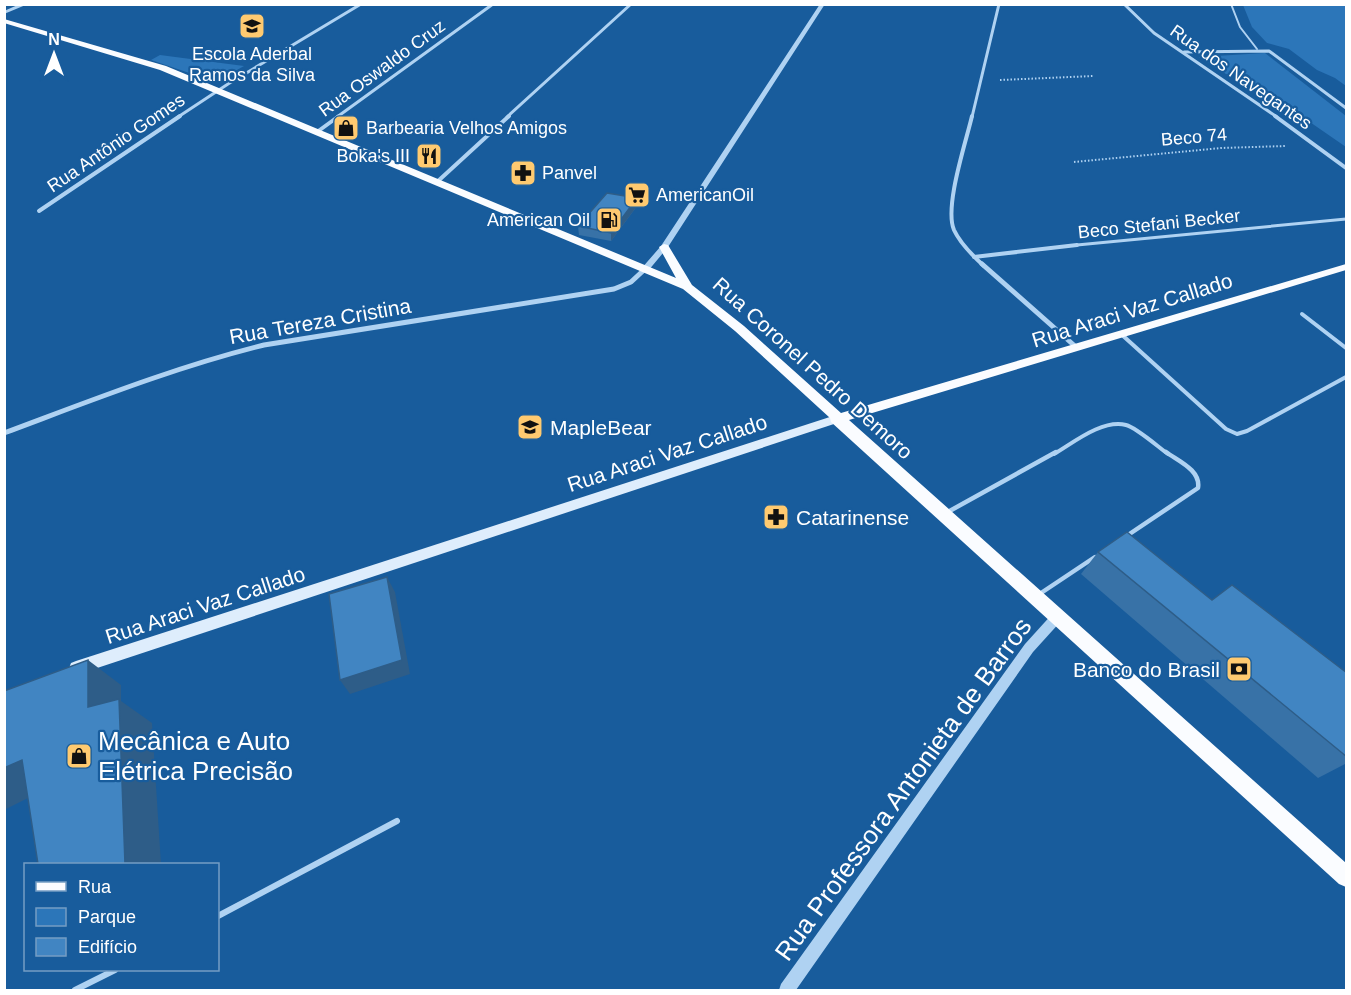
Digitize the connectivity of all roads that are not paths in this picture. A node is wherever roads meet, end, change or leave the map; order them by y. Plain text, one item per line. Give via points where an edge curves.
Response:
1 (26, 4) edge
2 (362, 4) edge
3 (493, 4) edge
4 (630, 4) edge
5 (823, 4) edge
6 (999, 4) edge
7 (1124, 4) edge
8 (1231, 4) edge
9 (4, 13) edge
10 (4, 21) edge
11 (1257, 49) junction
12 (1184, 52) junction
13 (217, 91) junction
14 (1347, 108) edge
15 (316, 132) junction
16 (1347, 168) edge
17 (437, 182) junction
18 (39, 211) dead end
19 (1347, 219) edge
20 (1077, 246) joint
21 (664, 247) junction
22 (974, 257) junction
23 (1347, 267) edge
24 (645, 269) junction
25 (687, 287) junction
26 (1302, 314) dead end
27 (1121, 334) junction
28 (1076, 347) junction
29 (1347, 348) edge
30 (1347, 377) edge
31 (836, 419) junction
32 (4, 433) edge
33 (944, 514) junction
34 (1123, 538) edge
35 (1104, 551) edge
36 (1036, 596) junction
37 (1058, 615) junction
38 (61, 673) edge
39 (398, 821) dead end
40 (1346, 876) edge
41 (219, 915) edge
42 (111, 971) edge
43 (75, 990) edge
44 (787, 990) edge

1 - 9 street
2 - 13 street, Rua Antônio Gomes
3 - 15 street, Rua Oswaldo Cruz
4 - 17 street
5 - 21 street
6 - 22 street via 950,210 954,230
7 - 12 street, Rua dos Navegantes via 1140,23
8 - 11 lane via 1240,27
10 - 13 main road, Rua Coronel Pedro Demoro via 146,63
11 - 12 street
11 - 14 street via 1275,54
12 - 16 street, Rua dos Navegantes
13 - 15 main road, Rua Coronel Pedro Demoro
13 - 18 street, Rua Antônio Gomes
15 - 17 main road, Rua Coronel Pedro Demoro
17 - 24 main road, Rua Coronel Pedro Demoro
19 - 20 lane, Beco Stefani Becker
20 - 22 street, Beco Stefani Becker
21 - 24 street
21 - 25 main road
22 - 28 street
23 - 27 main road, Rua Araci Vaz Callado
24 - 25 main road, Rua Coronel Pedro Demoro
24 - 32 street, Rua Tereza Cristina via 632,282 614,290 219,355
25 - 31 main road, Rua Coronel Pedro Demoro via 729,318
26 - 29 lane
27 - 28 main road, Rua Araci Vaz Callado
27 - 30 lane via 1226,429 1237,434
28 - 31 main road, Rua Araci Vaz Callado
31 - 33 main road, Rua Coronel Pedro Demoro
31 - 38 main road, Rua Araci Vaz Callado
33 - 34 lane via 1102,427 1127,425 1195,473 1199,481 1198,488
33 - 36 main road, Rua Coronel Pedro Demoro
35 - 36 lane
36 - 37 main road, Rua Coronel Pedro Demoro
37 - 40 main road, Rua Coronel Pedro Demoro
37 - 44 street, Rua Professora Antonieta de Barros via 1029,648
39 - 41 lane
42 - 43 lane

